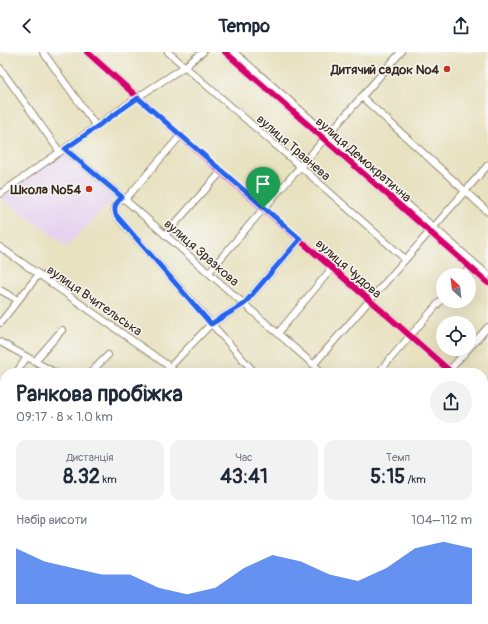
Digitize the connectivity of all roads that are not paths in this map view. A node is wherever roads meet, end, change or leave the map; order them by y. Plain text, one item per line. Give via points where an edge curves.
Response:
1 (43, 52) edge
2 (87, 52) edge
3 (168, 52) edge
4 (203, 52) edge
5 (225, 52) edge
6 (234, 52) edge
7 (401, 52) edge
8 (184, 67) junction
9 (0, 68) edge
10 (362, 97) junction
11 (138, 98) junction
12 (96, 126) junction
13 (181, 135) junction
14 (326, 137) junction
15 (63, 150) junction
16 (488, 165) edge
17 (300, 167) junction
18 (222, 172) junction
19 (465, 192) junction
20 (0, 194) edge
21 (123, 198) junction
22 (263, 208) junction
23 (488, 212) edge
24 (432, 229) junction
25 (165, 235) junction
26 (300, 239) junction
27 (0, 247) edge
28 (405, 259) junction
29 (472, 265) junction
30 (332, 268) junction
31 (469, 268) edge
32 (208, 272) junction
33 (39, 274) junction
34 (488, 276) edge
35 (488, 283) edge
36 (0, 290) edge
37 (18, 300) junction
38 (370, 301) junction
39 (244, 304) junction
40 (436, 306) edge
41 (0, 323) edge
42 (211, 324) junction
43 (488, 327) edge
44 (62, 330) dead end
45 (278, 333) junction
46 (410, 336) junction
47 (476, 341) edge
48 (0, 342) edge
49 (108, 356) dead end
50 (463, 356) edge
51 (27, 357) junction
52 (35, 361) junction
53 (314, 364) junction
54 (170, 367) joint
55 (19, 368) edge
56 (47, 368) edge
57 (95, 368) edge
58 (251, 368) edge
59 (318, 368) edge
60 (382, 368) edge
61 (446, 368) edge
62 (453, 368) edge

1 - 12 street
2 - 11 street, вулиця Чудова
3 - 8 street, вулиця Травнева
4 - 8 street
5 - 14 street, вулиця Демократична
6 - 14 street, вулиця Демократична
7 - 10 street
8 - 11 street
8 - 17 street, вулиця Травнева
9 - 15 street, вулиця Зразкова
10 - 14 street
10 - 19 street
11 - 12 street
11 - 13 street, вулиця Чудова
12 - 15 street
13 - 18 street, вулиця Чудова
13 - 21 street
14 - 17 street
14 - 24 street, вулиця Демократична
15 - 20 street
15 - 21 street, вулиця Зразкова
16 - 19 street
17 - 22 street
17 - 28 street, вулиця Травнева
18 - 22 street, вулиця Чудова
18 - 25 street
19 - 23 street
19 - 24 street
21 - 25 street, вулиця Зразкова
21 - 42 street via 115,204 116,215
22 - 26 street, вулиця Чудова
22 - 32 street
24 - 28 street
24 - 29 street, вулиця Демократична
25 - 32 street, вулиця Зразкова
26 - 30 street, вулиця Чудова
26 - 39 street
27 - 33 street, вулиця Вчительська
28 - 38 street
29 - 31 street
29 - 34 street, вулиця Демократична
29 - 35 street, вулиця Демократична
30 - 38 street, вулиця Чудова
30 - 45 street
32 - 39 street, вулиця Зразкова
33 - 37 street
33 - 54 street, вулиця Вчительська
36 - 37 street
37 - 41 street
38 - 46 street, вулиця Чудова
38 - 53 street
39 - 42 street
39 - 45 street, вулиця Зразкова
40 - 46 street
42 - 54 street
42 - 58 street
43 - 47 street
44 - 52 street
45 - 53 street, вулиця Зразкова
46 - 60 street
46 - 61 street, вулиця Чудова
48 - 51 street
49 - 57 street
50 - 62 street
51 - 52 street
51 - 55 street
52 - 56 street
53 - 59 street, вулиця Зразкова

